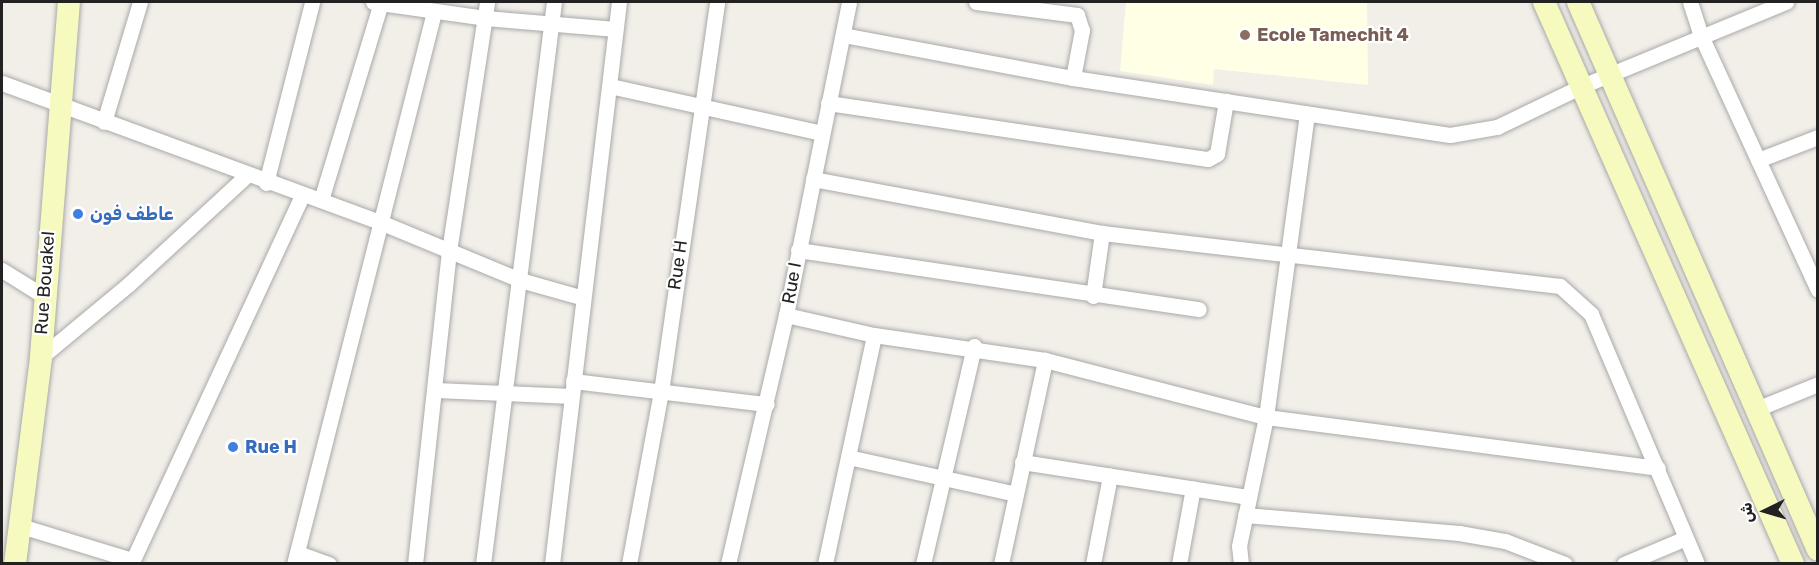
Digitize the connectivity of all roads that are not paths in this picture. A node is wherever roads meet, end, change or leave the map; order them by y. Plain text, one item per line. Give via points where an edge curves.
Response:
1 (69, 2) edge
2 (140, 2) edge
3 (312, 2) edge
4 (378, 2) edge
5 (487, 2) edge
6 (554, 2) edge
7 (620, 2) edge
8 (717, 2) edge
9 (849, 2) edge
10 (976, 2) edge
11 (1545, 2) edge
12 (1578, 2) edge
13 (1690, 2) edge
14 (1786, 2) edge
15 (434, 12) junction
16 (485, 18) junction
17 (551, 24) junction
18 (616, 29) junction
19 (843, 35) junction
20 (1702, 38) junction
21 (1613, 74) junction
22 (1073, 78) junction
23 (2, 83) edge
24 (609, 86) junction
25 (1582, 86) junction
26 (1226, 101) junction
27 (828, 103) junction
28 (700, 107) junction
29 (61, 108) junction
30 (1307, 114) junction
31 (104, 122) junction
32 (822, 133) junction
33 (1818, 136) edge
34 (1758, 160) junction
35 (246, 176) junction
36 (813, 179) junction
37 (266, 183) junction
38 (302, 196) junction
39 (321, 200) junction
40 (380, 222) junction
41 (1102, 233) junction
42 (798, 250) junction
43 (449, 251) junction
44 (1287, 254) junction
45 (2, 270) edge
46 (520, 280) junction
47 (1818, 290) edge
48 (42, 295) junction
49 (1093, 296) junction
50 (580, 297) junction
51 (1199, 309) dead end
52 (786, 315) junction
53 (874, 334) junction
54 (974, 346) junction
55 (41, 357) junction
56 (1045, 360) junction
57 (1818, 384) edge
58 (572, 388) junction
59 (436, 390) junction
60 (506, 391) junction
61 (661, 392) junction
62 (767, 404) junction
63 (1759, 408) junction
64 (1266, 417) junction
65 (848, 457) junction
66 (1022, 462) junction
67 (1658, 468) junction
68 (1110, 476) junction
69 (943, 478) junction
70 (1193, 488) junction
71 (1016, 494) junction
72 (1247, 496) junction
73 (1245, 515) junction
74 (21, 526) junction
75 (1686, 538) junction
76 (1817, 547) edge
77 (296, 558) edge
78 (131, 562) edge
79 (15, 564) edge
80 (329, 564) edge
81 (415, 564) edge
82 (483, 564) edge
83 (552, 564) edge
84 (629, 564) edge
85 (728, 564) edge
86 (825, 564) edge
87 (923, 564) edge
88 (1001, 564) edge
89 (1093, 564) edge
90 (1179, 564) edge
91 (1241, 564) edge
92 (1565, 564) edge
93 (1624, 564) edge
94 (1697, 564) edge
95 (1793, 564) edge

1 - 29 main road, Rue Bouakel
2 - 31 street
3 - 37 street
4 - 15 street
4 - 39 street
5 - 16 street
6 - 17 street
7 - 18 street
8 - 28 street, Rue H
9 - 19 street, Rue I
10 - 22 street via 1077,15 1083,30
11 - 25 main road
12 - 21 main road
13 - 20 street
14 - 20 street
15 - 16 street
15 - 40 street
16 - 17 street
16 - 43 street
17 - 18 street
17 - 46 street
18 - 24 street
19 - 22 street
19 - 27 street, Rue I
20 - 21 street
20 - 34 street
21 - 25 street
21 - 63 main road
22 - 26 street
23 - 29 street
24 - 28 street
24 - 50 street
25 - 30 street via 1497,127 1468,135
25 - 95 main road
26 - 27 street via 1217,154 1208,159
26 - 30 street
27 - 32 street, Rue I
28 - 32 street
28 - 61 street, Rue H
29 - 31 street
29 - 48 main road, Rue Bouakel
30 - 44 street
31 - 35 street
32 - 36 street, Rue I
33 - 34 street
34 - 47 street
35 - 37 street
35 - 55 street via 129,284
36 - 41 street
36 - 42 street, Rue I
37 - 38 street
38 - 39 street
38 - 78 street
39 - 40 street
40 - 43 street
40 - 77 street
41 - 44 street
41 - 49 street
42 - 49 street
42 - 52 street, Rue I
43 - 46 street
43 - 59 street
44 - 64 street
44 - 67 street via 1560,286 1572,292 1591,314
45 - 48 street
46 - 50 street
46 - 60 street
48 - 55 main road, Rue Bouakel
49 - 51 street
50 - 58 street
52 - 53 street
52 - 62 street, Rue I
53 - 54 street
53 - 65 street
54 - 56 street
54 - 69 street
55 - 74 main road, Rue Bouakel
56 - 64 street
56 - 66 street
57 - 63 street
58 - 60 street
58 - 61 street
58 - 83 street
59 - 60 street
59 - 81 street
60 - 82 street
61 - 62 street
61 - 84 street, Rue H
62 - 85 street, Rue I
63 - 76 main road
64 - 67 street
64 - 72 street
65 - 69 street
65 - 86 street
66 - 68 street
66 - 71 street
67 - 75 street
68 - 70 street
68 - 89 street
69 - 71 street
69 - 87 street
70 - 72 street
70 - 90 street
71 - 88 street
72 - 73 street
73 - 91 street
73 - 92 street via 1459,533 1505,541
74 - 78 street
74 - 79 main road, Rue Bouakel
75 - 93 street
75 - 94 street
77 - 80 street

